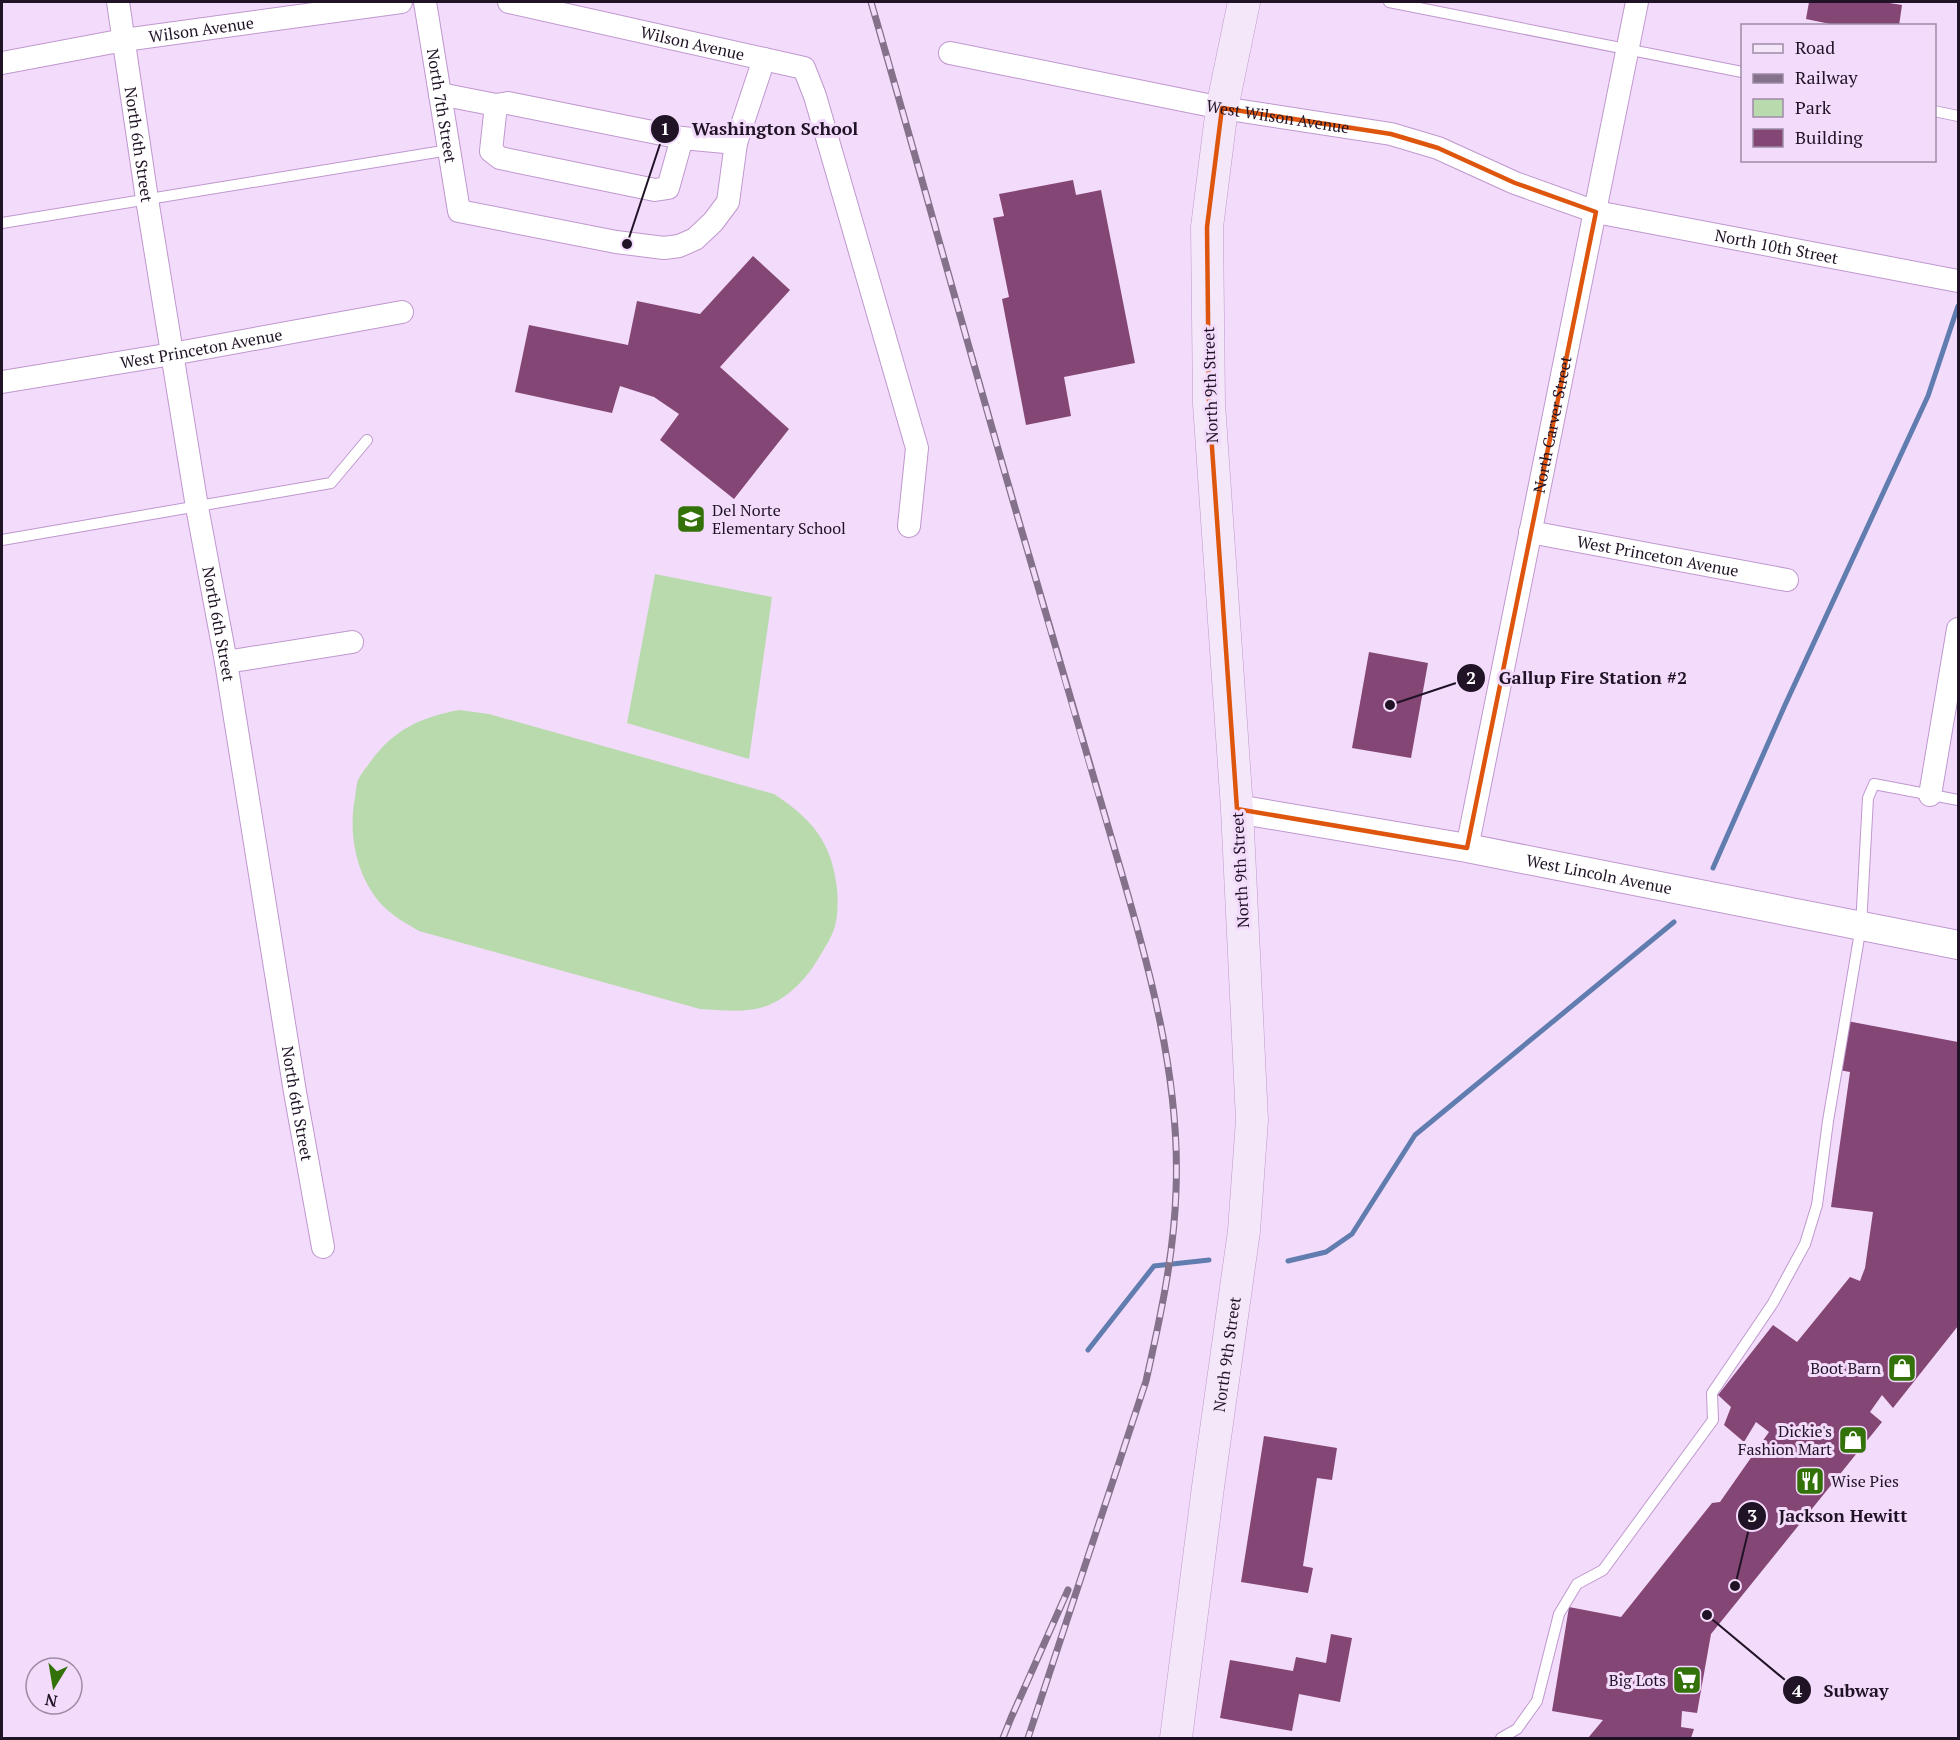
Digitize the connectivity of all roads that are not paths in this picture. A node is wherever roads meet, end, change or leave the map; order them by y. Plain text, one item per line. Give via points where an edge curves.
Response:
1 (118, 2) edge
2 (401, 2) edge
3 (425, 2) edge
4 (509, 2) edge
5 (1244, 2) edge
6 (1389, 2) edge
7 (1636, 2) edge
8 (124, 40) junction
9 (1627, 49) junction
10 (950, 53) dead end
11 (764, 59) junction
12 (2, 63) edge
13 (1741, 72) edge
14 (440, 94) junction
15 (496, 105) junction
16 (1222, 108) junction
17 (1936, 111) edge
18 (1959, 116) edge
19 (682, 138) junction
20 (736, 143) junction
21 (449, 150) junction
22 (147, 199) junction
23 (1596, 212) junction
24 (2, 223) edge
25 (1951, 279) edge
26 (402, 312) dead end
27 (172, 354) junction
28 (2, 382) edge
29 (367, 440) dead end
30 (197, 507) junction
31 (909, 525) dead end
32 (1530, 532) junction
33 (2, 540) edge
34 (1787, 580) dead end
35 (1959, 629) edge
36 (352, 642) dead end
37 (225, 662) junction
38 (1930, 795) junction
39 (1959, 800) edge
40 (1237, 809) junction
41 (1467, 848) junction
42 (1861, 926) junction
43 (1959, 945) edge
44 (323, 1247) dead end
45 (1176, 1738) edge
46 (1501, 1738) edge

1 - 8 street, North 6th Street
2 - 8 street, Wilson Avenue
3 - 14 street, North 7th Street
4 - 11 street, Wilson Avenue
5 - 16 main road, North 9th Street
6 - 9 lane
7 - 9 street, North Carver Street
8 - 12 street, Wilson Avenue
8 - 22 street, North 6th Street
9 - 13 lane
9 - 23 street, North Carver Street
10 - 16 street, West Wilson Avenue
11 - 20 street
11 - 31 street, Wilson Avenue via 804,68 815,96 917,448
14 - 15 street
14 - 21 street, North 7th Street
15 - 19 street via 508,103
15 - 19 street via 491,151 500,158 655,190 668,188
16 - 23 street, West Wilson Avenue via 1391,134 1438,148 1515,183
16 - 40 main road, North 9th Street via 1207,227 1209,404
17 - 18 lane
19 - 20 street
20 - 21 street, North 7th Street via 728,202 695,239 664,248 459,211
21 - 22 lane
22 - 24 lane
22 - 27 street, North 6th Street
23 - 25 street, North 10th Street
23 - 32 street, North Carver Street
26 - 27 street, West Princeton Avenue
27 - 28 street, West Princeton Avenue
27 - 30 street, North 6th Street
29 - 30 lane via 331,483
30 - 33 lane
30 - 37 street, North 6th Street
32 - 34 street, West Princeton Avenue
32 - 41 street, North Carver Street
35 - 38 street
36 - 37 street
37 - 44 street, North 6th Street
38 - 39 lane
38 - 42 lane via 1874,784 1868,798
40 - 41 street, West Lincoln Avenue
40 - 45 main road, North 9th Street via 1252,1120 1244,1231
41 - 42 street, West Lincoln Avenue
42 - 43 street, West Lincoln Avenue
42 - 46 lane via 1817,1205 1805,1244 1773,1303 1712,1393 1713,1420 1603,1570 1577,1584 1559,1614 1537,1701 1517,1729

